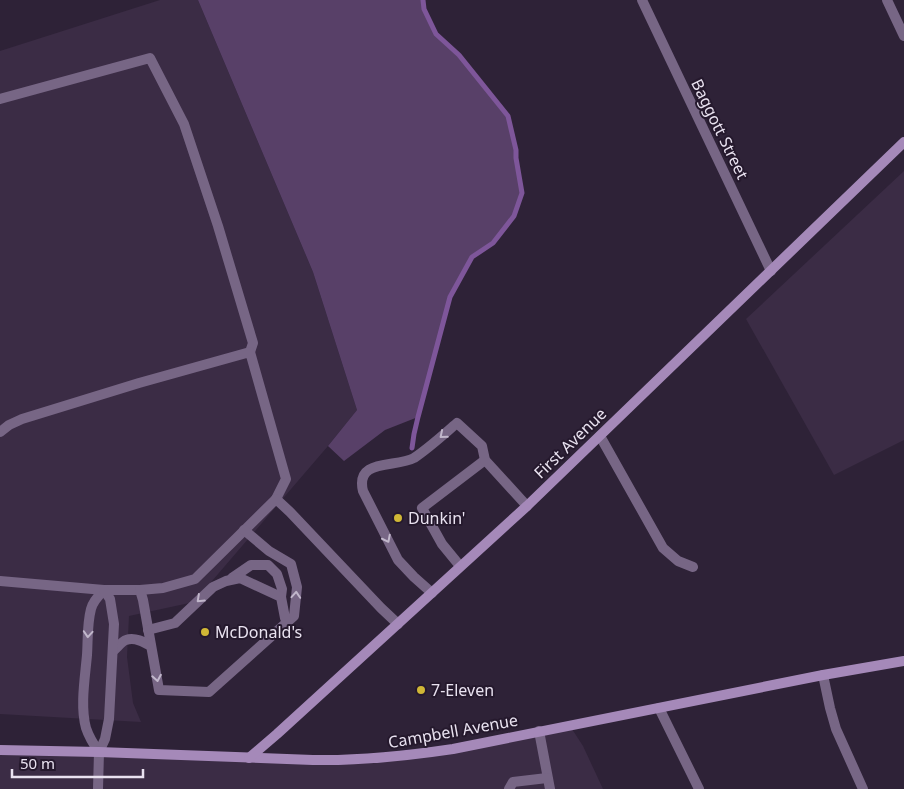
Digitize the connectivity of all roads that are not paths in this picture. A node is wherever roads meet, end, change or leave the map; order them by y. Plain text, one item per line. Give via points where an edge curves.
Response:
1 (642, 0) edge
2 (887, 0) edge
3 (904, 36) edge
4 (0, 99) edge
5 (904, 142) edge
6 (771, 271) junction
7 (250, 352) junction
8 (0, 432) edge
9 (600, 436) junction
10 (485, 460) junction
11 (276, 499) junction
12 (527, 506) junction
13 (244, 530) junction
14 (460, 566) junction
15 (693, 567) dead end
16 (0, 580) edge
17 (226, 581) junction
18 (104, 590) junction
19 (140, 590) junction
20 (432, 593) junction
21 (281, 597) junction
22 (287, 623) junction
23 (398, 624) junction
24 (148, 630) junction
25 (151, 646) junction
26 (113, 651) junction
27 (904, 661) edge
28 (823, 675) junction
29 (659, 708) junction
30 (539, 732) junction
31 (0, 750) edge
32 (99, 752) junction
33 (249, 758) junction
34 (547, 778) junction
35 (98, 789) edge
36 (509, 789) edge
37 (550, 789) edge
38 (699, 789) edge
39 (863, 789) edge

1 - 6 street, Baggott Street
2 - 3 street
4 - 7 street via 150,58 184,124 252,342
5 - 6 main road, First Avenue
6 - 9 main road, First Avenue
7 - 8 street via 22,419
7 - 11 street via 286,479
9 - 12 main road, First Avenue
9 - 15 street via 663,548 678,561
10 - 12 street
10 - 14 street via 422,508 442,544
10 -> 20 street via 482,446 457,423 414,458 375,466 362,479 363,491 398,560
11 - 13 street
11 - 23 street
12 - 14 main road, First Avenue
13 - 19 street via 196,579
22 -> 13 street via 294,616 297,587 291,564
14 - 20 main road, First Avenue
16 - 18 street
17 - 21 street via 240,578
17 - 21 street via 251,565 268,565 278,574
17 -> 24 street via 213,587 175,623
18 - 19 street
18 - 26 street via 113,610
18 -> 32 street via 95,600 89,622 84,698 86,728
19 - 24 street
20 - 23 main road, First Avenue
21 - 22 street
25 -> 22 street via 159,690 209,692
23 - 33 main road, First Avenue
24 - 25 street
25 - 26 street via 142,641 126,640
26 - 32 street via 109,719
27 - 28 main road, Campbell Avenue
28 - 29 main road, Campbell Avenue
28 - 39 street via 836,729
29 - 30 main road, Campbell Avenue
29 - 38 street
30 - 33 main road, Campbell Avenue via 453,749 381,758
30 - 34 street
31 - 32 main road, Campbell Avenue
32 - 33 main road, Campbell Avenue
32 - 35 street
34 - 36 street via 513,782
34 - 37 street

